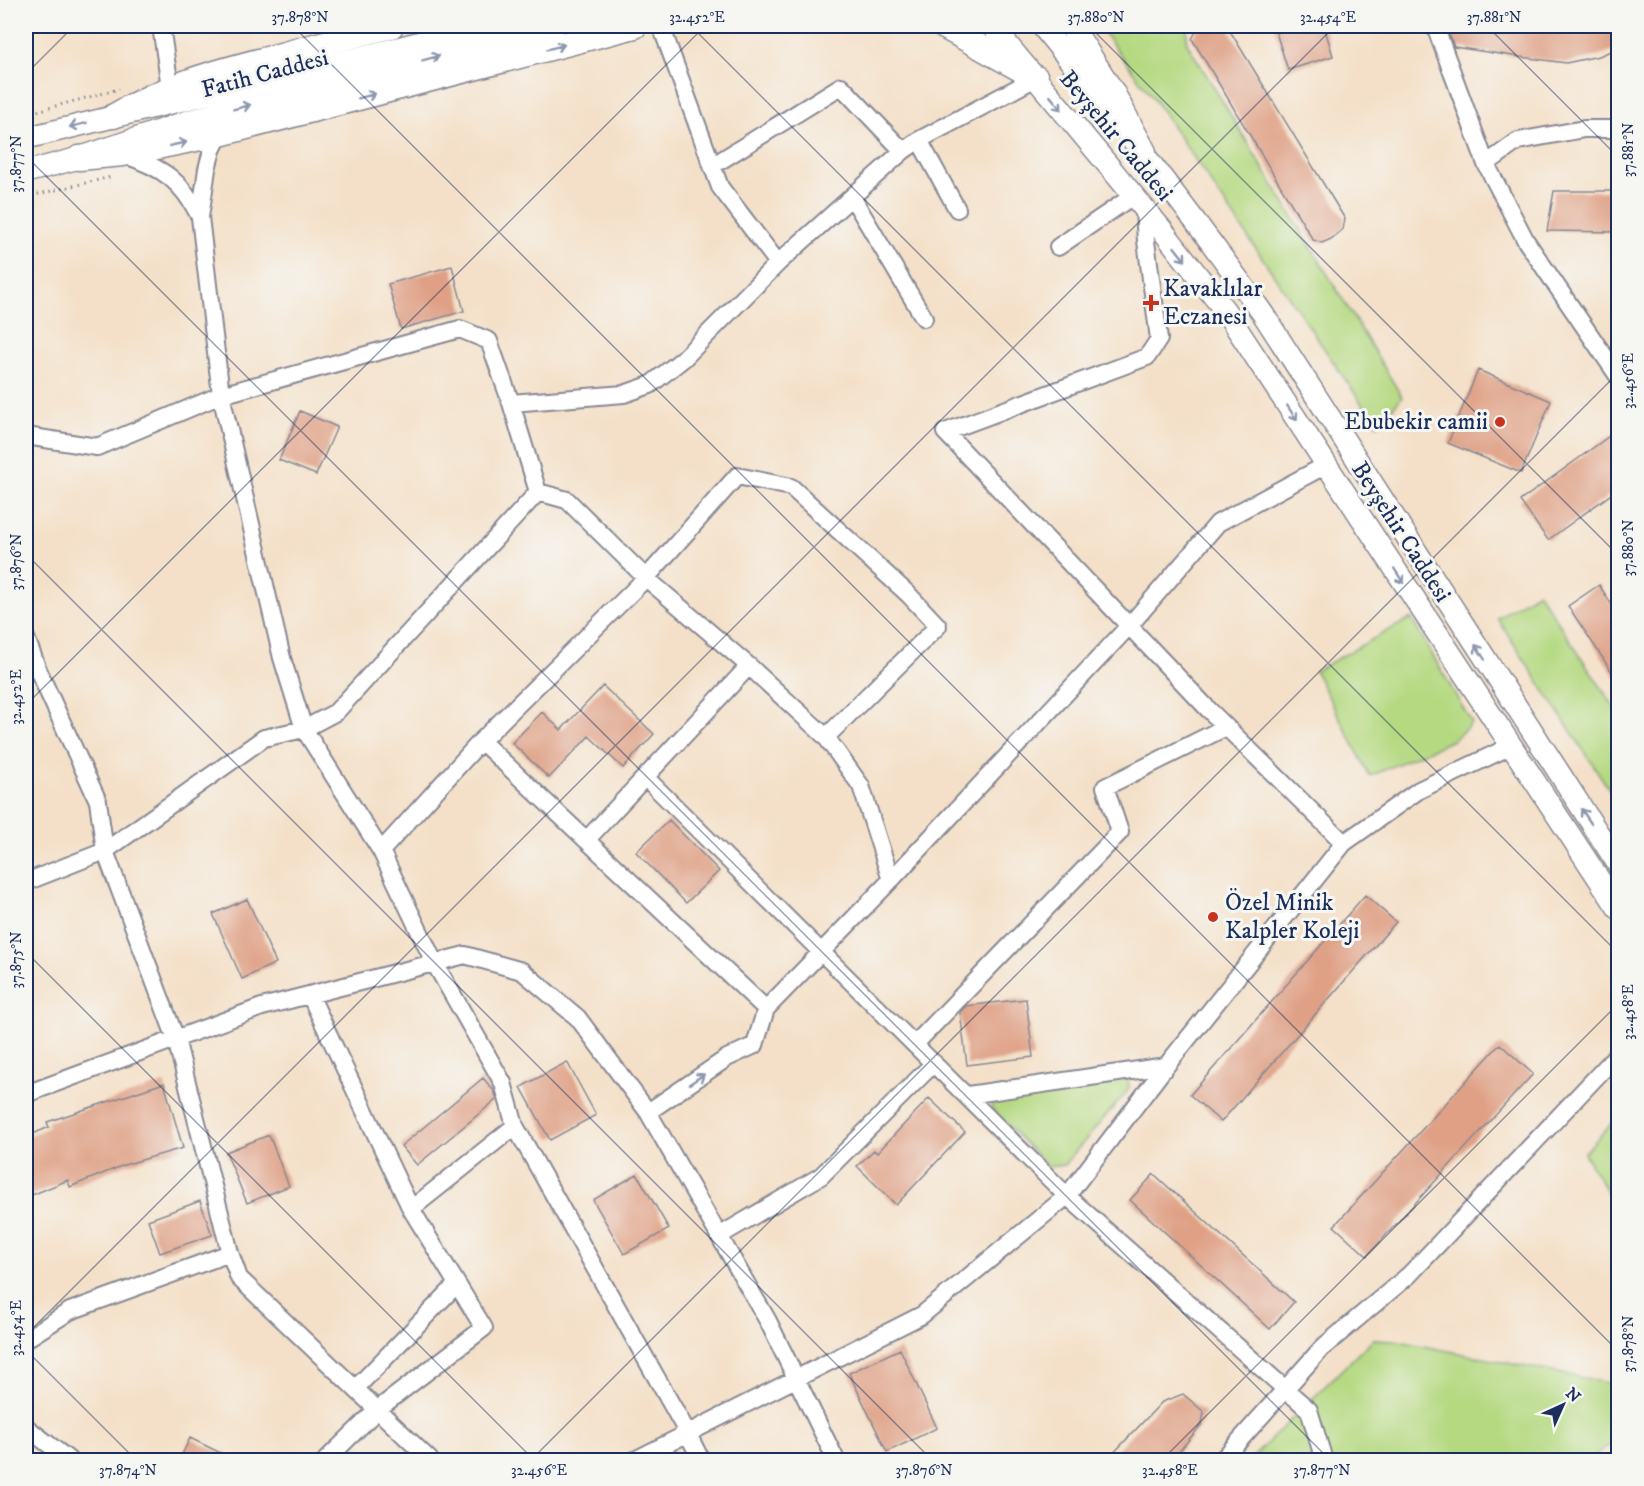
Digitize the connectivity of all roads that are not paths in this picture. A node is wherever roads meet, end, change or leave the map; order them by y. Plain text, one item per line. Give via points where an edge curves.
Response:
1 (161, 26) edge
2 (391, 26) edge
3 (482, 26) edge
4 (555, 26) edge
5 (635, 26) edge
6 (661, 26) edge
7 (943, 26) edge
8 (1042, 26) edge
9 (1072, 26) edge
10 (1435, 26) edge
11 (996, 28) edge
12 (1035, 78) junction
13 (170, 87) junction
14 (114, 116) junction
15 (1618, 129) edge
16 (220, 135) junction
17 (26, 138) edge
18 (919, 140) junction
19 (903, 151) junction
20 (1144, 152) junction
21 (123, 154) junction
22 (79, 158) junction
23 (1486, 164) junction
24 (712, 166) junction
25 (26, 172) edge
26 (852, 197) junction
27 (1139, 203) junction
28 (957, 209) dead end
29 (200, 217) junction
30 (1058, 247) dead end
31 (778, 263) junction
32 (924, 318) dead end
33 (1618, 376) edge
34 (221, 395) junction
35 (511, 403) junction
36 (26, 436) edge
37 (1326, 465) junction
38 (538, 492) junction
39 (646, 578) junction
40 (1129, 626) junction
41 (26, 638) edge
42 (749, 666) junction
43 (32, 676) edge
44 (1226, 727) junction
45 (304, 729) junction
46 (826, 737) junction
47 (481, 741) junction
48 (1511, 746) junction
49 (645, 777) junction
50 (585, 839) junction
51 (1344, 843) junction
52 (105, 851) junction
53 (381, 851) junction
54 (1618, 864) edge
55 (891, 880) junction
56 (26, 882) edge
57 (1618, 908) edge
58 (821, 952) junction
59 (434, 962) junction
60 (310, 995) junction
61 (766, 1009) junction
62 (176, 1039) junction
63 (915, 1044) junction
64 (1618, 1054) edge
65 (934, 1063) junction
66 (1166, 1066) junction
67 (26, 1094) edge
68 (968, 1095) junction
69 (648, 1112) junction
70 (515, 1126) junction
71 (1067, 1196) junction
72 (411, 1209) junction
73 (719, 1236) junction
74 (230, 1253) junction
75 (457, 1284) junction
76 (26, 1339) edge
77 (795, 1379) junction
78 (356, 1388) junction
79 (1286, 1390) junction
80 (378, 1409) junction
81 (26, 1427) edge
82 (687, 1432) junction
83 (69, 1461) edge
84 (326, 1461) edge
85 (430, 1461) edge
86 (635, 1461) edge
87 (701, 1461) edge
88 (836, 1461) edge
89 (1222, 1461) edge
90 (1324, 1461) edge

1 - 13 street
2 - 13 highway
3 - 14 main road, Fatih Caddesi
22 -> 4 main road, Fatih Caddesi via 188,121
16 -> 5 highway
6 - 24 street
7 - 12 highway
8 - 20 main road, Beyşehir Caddesi
9 - 20 highway
10 - 23 street
11 - 12 main road, Beyşehir Caddesi
12 - 18 street
12 -> 27 main road, Beyşehir Caddesi
13 - 14 highway
14 -> 17 main road, Fatih Caddesi
15 - 23 street via 1584,129 1518,141
21 -> 16 highway
16 - 29 street via 207,169
18 - 19 street
18 - 28 street
19 - 24 street via 842,86
19 - 26 street
54 -> 20 main road, Beyşehir Caddesi via 1263,314
21 - 22 highway
21 - 29 street via 153,165 175,181
22 - 25 main road, Fatih Caddesi
23 - 33 street via 1526,241
24 - 31 street via 720,187
26 - 31 street
26 - 32 street
27 - 30 street
27 -> 37 main road, Beyşehir Caddesi via 1226,312
27 - 40 street via 1159,339 1147,357 945,432
29 - 34 street
31 - 35 street via 683,359 650,385 624,394
34 - 35 street via 460,329 489,341
34 - 36 street via 97,447
34 - 45 street via 282,658
35 - 38 street
37 - 40 street via 1218,523
37 -> 48 main road, Beyşehir Caddesi
38 - 39 street via 567,500
38 - 45 street via 336,712
39 - 42 street
39 - 46 street via 737,476 791,487 938,626
39 - 47 street
40 - 44 street
40 - 55 street
41 - 43 street
42 - 46 street
42 - 49 street
43 - 52 street via 98,801
44 - 51 street
44 - 63 street via 1105,787 1120,832
45 - 52 street via 264,738
45 - 53 street
46 - 55 street via 861,786
47 - 50 street
47 - 53 street
48 - 51 street via 1419,790
48 - 57 main road, Beyşehir Caddesi
49 - 50 street
49 - 58 street
50 - 61 street
51 - 66 street
52 - 56 street
52 - 62 street
53 - 59 street
55 - 58 street
58 - 61 street
58 - 63 street
59 - 60 street
59 - 69 street via 465,955 522,971 578,1018
59 - 70 street via 503,1083
60 - 62 street via 262,1007
60 - 72 street
69 -> 61 street via 727,1058 755,1045
62 - 67 street
62 - 74 street
63 - 65 street
64 - 79 street via 1409,1275 1322,1348
65 - 68 street
65 - 73 street via 821,1176
66 - 68 street
66 - 71 street
68 - 71 street
69 - 73 street
70 - 72 street
70 - 82 street
71 - 77 street via 922,1315
71 - 79 street
72 - 75 street
73 - 77 street via 768,1321
74 - 76 street via 70,1311
74 - 78 street via 239,1278
75 - 78 street
75 - 80 street via 484,1328
77 - 82 street
77 - 88 street
78 - 80 street
79 - 89 street
79 - 90 street via 1309,1410
80 - 84 street
80 - 85 street
81 - 83 street
82 - 86 street
82 - 87 street

